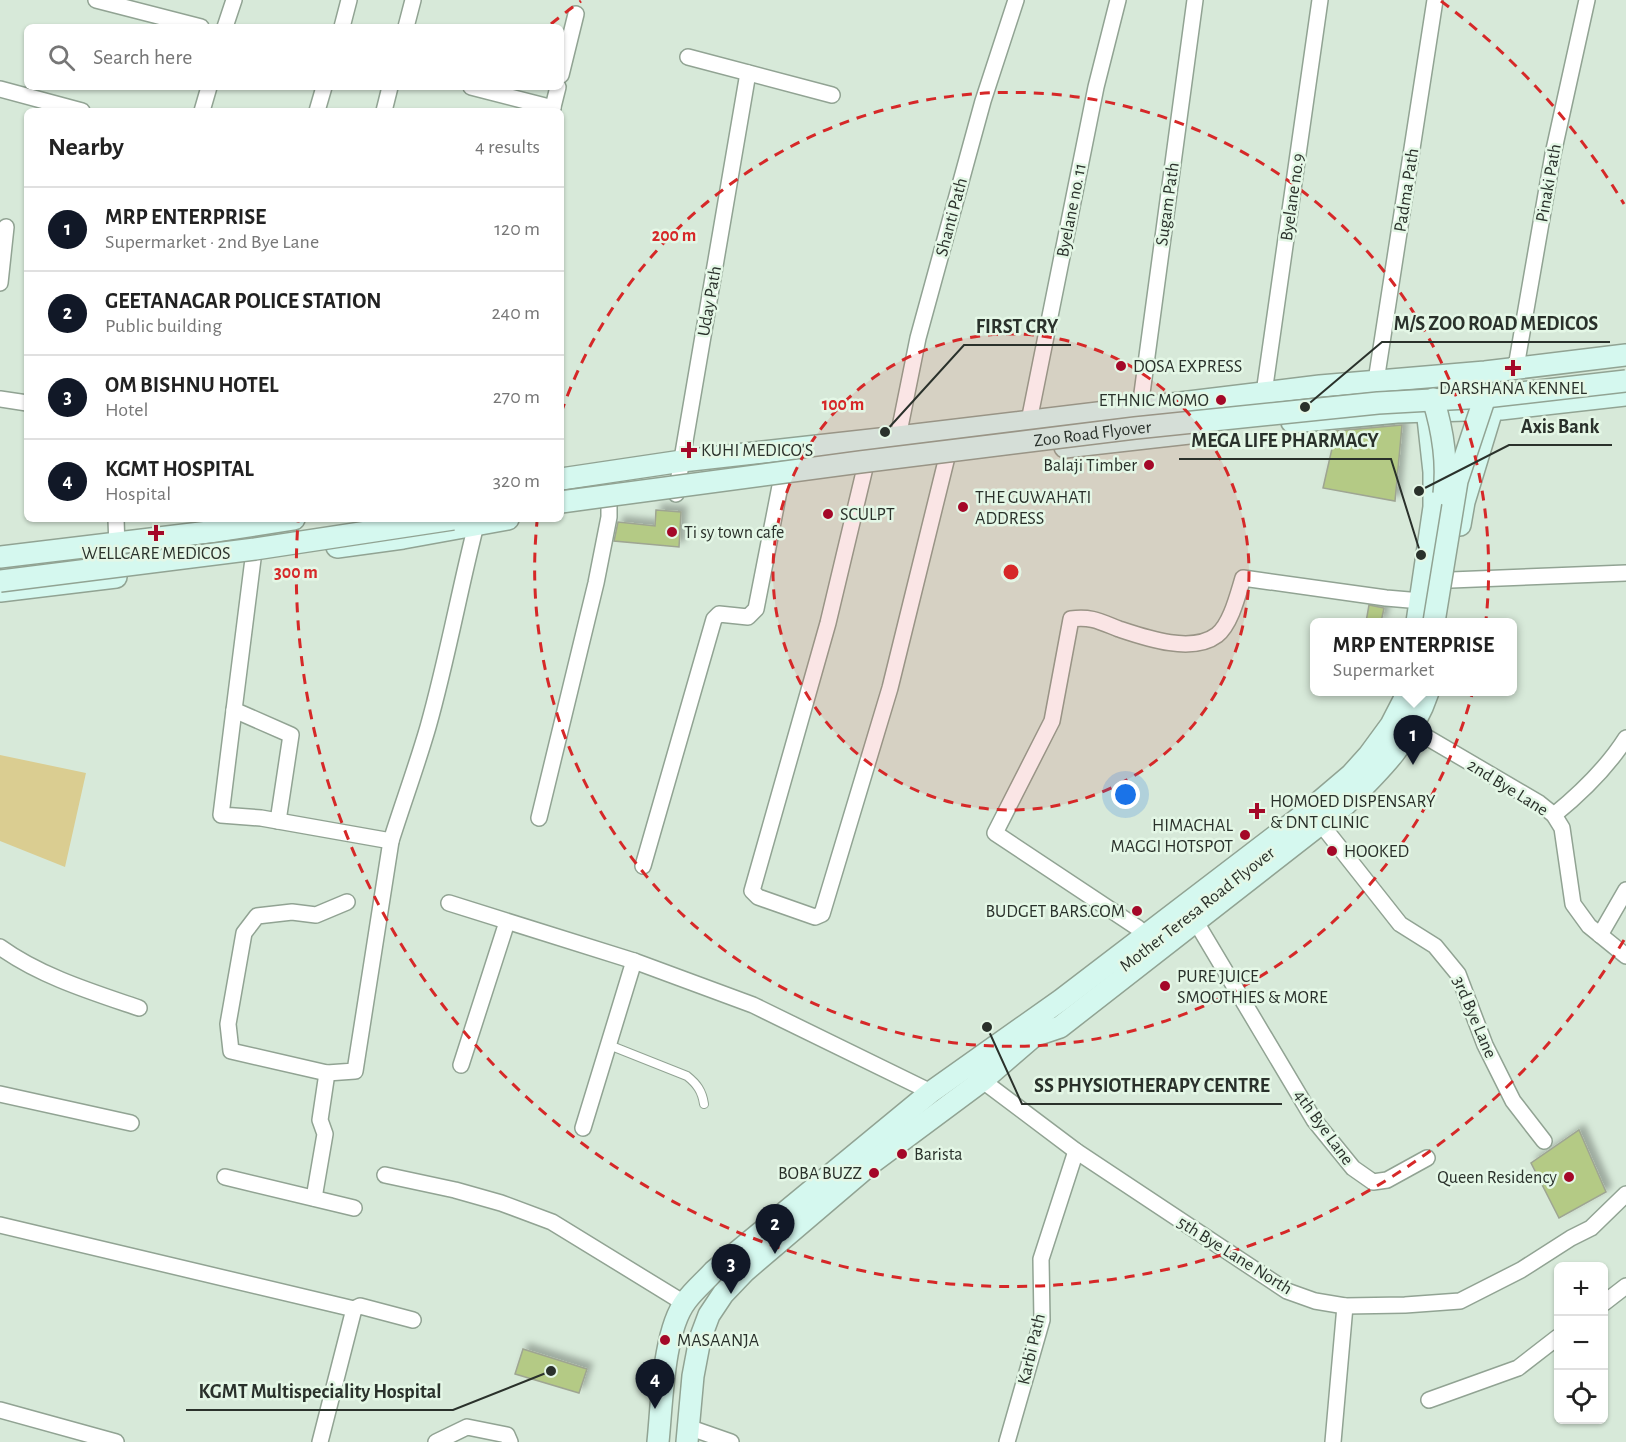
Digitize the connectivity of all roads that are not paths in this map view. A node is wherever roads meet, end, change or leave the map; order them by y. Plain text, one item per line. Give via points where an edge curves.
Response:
1 (96, 0) edge
2 (234, 0) edge
3 (349, 0) edge
4 (413, 0) edge
5 (1016, 0) edge
6 (1118, 0) edge
7 (1195, 0) edge
8 (1320, 0) edge
9 (1435, 0) edge
10 (1587, 0) edge
11 (576, 14) dead end
12 (189, 24) edge
13 (226, 24) edge
14 (343, 24) edge
15 (407, 24) edge
16 (688, 57) dead end
17 (564, 63) edge
18 (748, 73) junction
19 (0, 89) edge
20 (207, 90) edge
21 (323, 90) edge
22 (389, 90) edge
23 (482, 90) edge
24 (557, 90) edge
25 (832, 95) dead end
26 (71, 108) edge
27 (203, 108) edge
28 (318, 108) edge
29 (385, 108) edge
30 (546, 108) edge
31 (553, 108) edge
32 (6, 226) dead end
33 (0, 283) edge
34 (1626, 355) edge
35 (1516, 367) junction
36 (1626, 369) edge
37 (1485, 372) junction
38 (1422, 377) junction
39 (1376, 381) junction
40 (1626, 381) edge
41 (1264, 393) junction
42 (1626, 395) edge
43 (0, 399) edge
44 (24, 403) edge
45 (1488, 403) junction
46 (1430, 405) junction
47 (1140, 408) junction
48 (1029, 421) junction
49 (898, 437) junction
50 (682, 461) junction
51 (946, 461) junction
52 (864, 472) junction
53 (564, 479) edge
54 (781, 481) junction
55 (564, 490) edge
56 (675, 494) junction
57 (564, 502) edge
58 (609, 502) junction
59 (564, 510) edge
60 (116, 522) edge
61 (272, 522) edge
62 (349, 522) edge
63 (433, 522) edge
64 (492, 522) edge
65 (476, 525) junction
66 (116, 543) junction
67 (0, 557) edge
68 (253, 559) junction
69 (0, 566) edge
70 (1626, 573) edge
71 (118, 577) junction
72 (1451, 580) junction
73 (0, 581) edge
74 (0, 591) edge
75 (1421, 601) junction
76 (1418, 618) edge
77 (1427, 618) edge
78 (1435, 618) edge
79 (1445, 618) edge
80 (1395, 696) edge
81 (1406, 696) edge
82 (1415, 696) edge
83 (1426, 696) edge
84 (234, 710) junction
85 (1411, 728) junction
86 (1626, 738) edge
87 (1554, 815) junction
88 (539, 819) dead end
89 (278, 821) junction
90 (1321, 824) junction
91 (391, 841) junction
92 (643, 866) dead end
93 (1626, 890) edge
94 (347, 902) dead end
95 (449, 903) dead end
96 (507, 922) junction
97 (1196, 922) junction
98 (1138, 928) junction
99 (1600, 935) junction
100 (0, 947) edge
101 (1626, 956) edge
102 (634, 961) junction
103 (1063, 1005) junction
104 (139, 1008) dead end
105 (1030, 1031) junction
106 (609, 1045) junction
107 (461, 1065) dead end
108 (327, 1073) junction
109 (974, 1075) junction
110 (931, 1092) junction
111 (0, 1094) edge
112 (704, 1104) dead end
113 (131, 1123) dead end
114 (583, 1128) dead end
115 (1544, 1142) dead end
116 (1076, 1151) junction
117 (1427, 1158) dead end
118 (385, 1175) dead end
119 (225, 1177) dead end
120 (1626, 1194) edge
121 (314, 1198) junction
122 (354, 1208) dead end
123 (0, 1225) edge
124 (1626, 1286) edge
125 (1608, 1300) edge
126 (684, 1303) junction
127 (1345, 1306) junction
128 (354, 1309) junction
129 (413, 1320) dead end
130 (1554, 1341) edge
131 (1429, 1400) dead end
132 (0, 1410) edge
133 (687, 1434) edge
134 (116, 1442) edge
135 (320, 1442) edge
136 (436, 1442) edge
137 (510, 1442) edge
138 (658, 1442) edge
139 (731, 1442) edge
140 (1007, 1442) edge
141 (1333, 1442) edge

1 - 12 street
2 - 13 street
3 - 14 street
4 - 15 street
5 - 49 street, Shanti Path via 983,101 918,338
6 - 48 street, Byelane no. 11 via 1096,87
7 - 47 street, Sugam Path
8 - 41 street, Byelane no.9
9 - 39 street, Padma Path
10 - 35 street, Pinaki Path via 1553,154
11 - 17 street
16 - 18 street
18 - 25 street
18 - 50 street, Uday Path
19 - 26 street
20 - 27 street
21 - 28 street
22 - 29 street
23 - 30 street
24 - 31 street
32 - 33 street
34 - 35 main road
35 - 37 main road
36 - 55 main road, Zoo Road Flyover via 1376,389 700,469
37 - 38 main road
37 - 45 main road
38 - 39 main road
38 - 46 main road
39 - 41 main road
40 - 45 main road, Zoo Road Flyover, bridge
41 - 47 main road
42 - 45 main road
43 - 44 street
45 - 46 main road, Zoo Road Flyover, bridge
45 - 72 main road via 1464,502
45 - 78 main road, bridge via 1457,481
46 - 51 main road via 1397,412
46 - 57 main road, Zoo Road Flyover, bridge via 1300,410 1135,428
46 - 75 main road via 1434,507
46 - 77 main road, bridge via 1443,436 1446,478
47 - 48 main road
48 - 49 main road
49 - 50 main road
50 - 53 main road
50 - 56 street, Uday Path
51 - 52 main road
51 - 52 street via 890,688 822,914 815,917 758,897 753,891 828,623
52 - 54 main road
54 - 56 main road
54 - 92 street via 756,609 748,617 719,614 714,620
56 - 58 main road
58 - 59 main road
58 - 88 street via 596,583
60 - 66 street
61 - 66 main road
62 - 69 main road
63 - 73 main road, bridge
64 - 65 main road
65 - 68 main road
65 - 91 street via 428,728
66 - 67 main road
66 - 71 street
68 - 71 main road
68 - 84 street
70 - 72 street
71 - 74 main road
72 - 79 main road
75 - 76 main road
75 - 98 street via 1243,578 1232,612 1218,635 1199,644 1153,640 1085,617 1071,619 1052,721 995,833
80 - 98 main road via 1374,734 1343,769
81 - 103 main road, Mother Teresa Road Flyover via 1391,725 1351,775
82 - 103 main road, Mother Teresa Road Flyover via 1389,744 1353,785 1201,907
83 - 85 main road
84 - 89 street via 291,735
84 - 89 street via 221,815
85 - 87 street, 2nd Bye Lane via 1539,802
85 - 90 main road via 1383,768
86 - 87 street via 1580,794
87 - 99 street, 2nd Bye Lane via 1562,828 1573,904 1588,926
89 - 91 street
90 - 97 main road
90 - 115 street, 3rd Bye Lane via 1401,924 1435,946 1458,974 1485,1046 1514,1101
91 - 108 street via 355,1071
93 - 99 street
94 - 108 street via 316,915 292,912 257,916 244,933 228,1024 231,1051
95 - 96 street
96 - 102 street
96 - 107 street
97 - 105 main road via 1060,1027
97 - 117 street, 4th Bye Lane via 1314,1120 1353,1168 1373,1182 1387,1180
98 - 105 main road via 1040,1003
99 - 101 street, 2nd Bye Lane
100 - 104 street via 20,961
102 - 106 street
102 - 110 street via 753,1005
103 - 105 main road, Mother Teresa Road Flyover
105 - 109 main road, Mother Teresa Road Flyover
106 - 112 lane via 687,1076 696,1084
106 - 114 street
108 - 121 street via 320,1120 325,1134
109 - 110 main road
109 - 116 street, 5th Bye Lane North
109 - 133 main road via 723,1294 700,1339
110 - 126 main road via 723,1263
111 - 113 street
116 - 127 street, 5th Bye Lane North via 1287,1291
116 - 140 street, Karbi Path via 1041,1259 1042,1320
118 - 126 street via 455,1190 552,1222
119 - 121 street
120 - 127 street, 5th Bye Lane North via 1591,1228 1460,1301
121 - 122 street
123 - 128 street
124 - 125 street
126 - 138 main road via 671,1336
127 - 141 street
128 - 129 street via 360,1306
128 - 135 street
130 - 131 street via 1518,1368
132 - 134 street
133 - 139 street
136 - 137 street via 467,1427 507,1435

